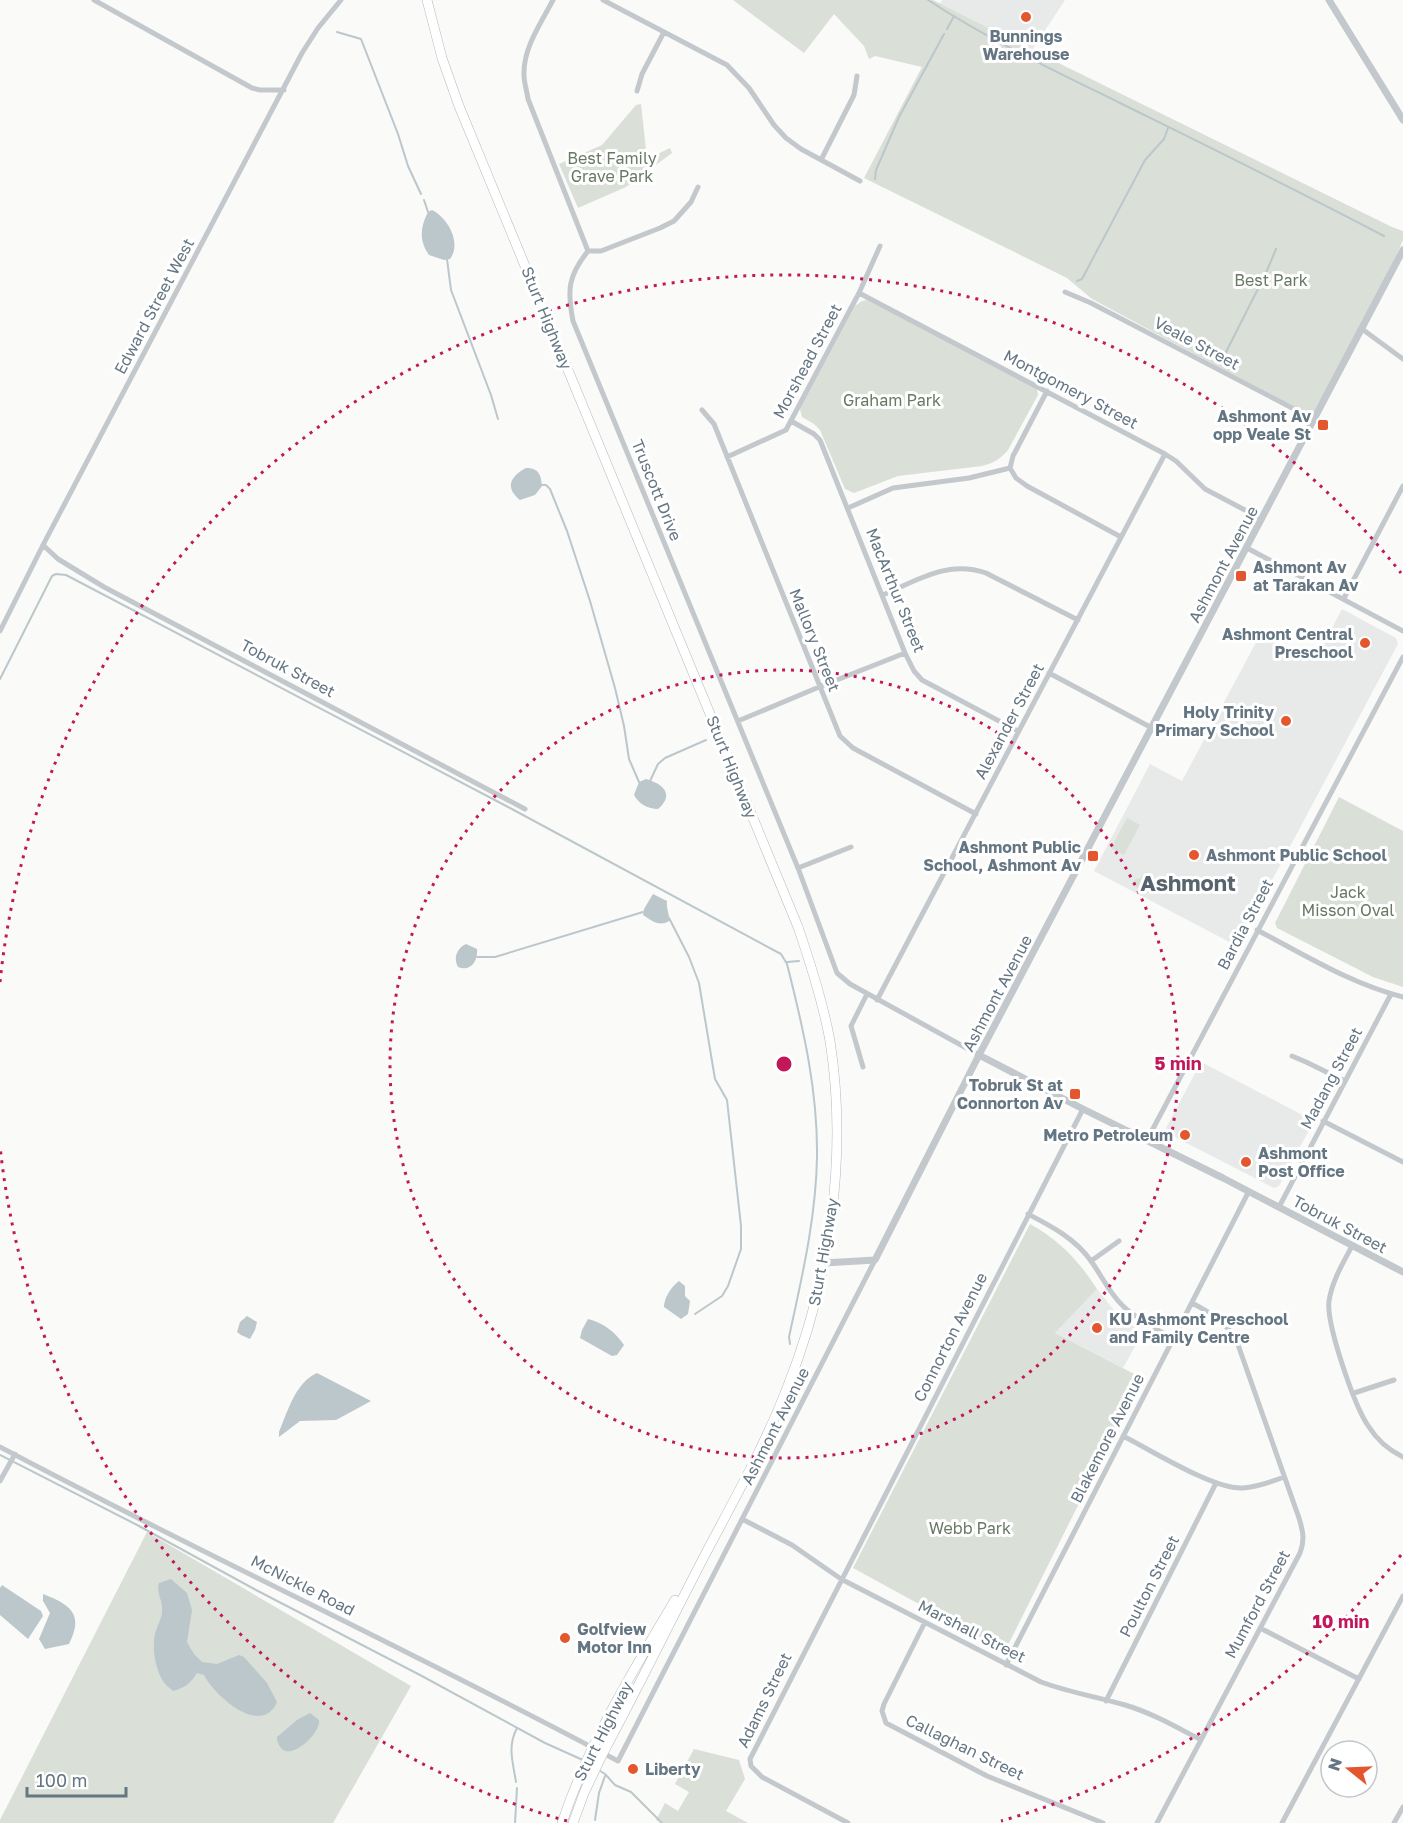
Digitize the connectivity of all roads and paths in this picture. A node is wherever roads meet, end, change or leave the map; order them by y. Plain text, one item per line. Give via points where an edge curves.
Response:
1 (94, 0) edge
2 (340, 0) edge
3 (427, 0) edge
4 (553, 0) edge
5 (603, 0) edge
6 (1329, 0) edge
7 (664, 32) junction
8 (857, 76) dead end
9 (284, 90) junction
10 (637, 91) dead end
11 (1403, 120) edge
12 (821, 160) junction
13 (860, 181) dead end
14 (698, 187) dead end
15 (880, 246) dead end
16 (1403, 250) edge
17 (588, 251) junction
18 (1065, 292) dead end
19 (859, 293) junction
20 (1362, 329) junction
21 (1403, 359) edge
22 (1047, 392) junction
23 (702, 410) dead end
24 (1315, 420) junction
25 (791, 421) junction
26 (1165, 454) junction
27 (727, 457) junction
28 (1010, 468) junction
29 (1403, 486) edge
30 (848, 507) junction
31 (1263, 519) junction
32 (1121, 537) junction
33 (43, 545) junction
34 (1247, 548) junction
35 (883, 595) junction
36 (1344, 598) junction
37 (1078, 620) junction
38 (0, 630) edge
39 (1403, 631) edge
40 (905, 653) junction
41 (1403, 657) edge
42 (1049, 673) junction
43 (819, 687) junction
44 (738, 721) junction
45 (1152, 728) junction
46 (1018, 731) junction
47 (525, 809) dead end
48 (976, 814) junction
49 (851, 847) dead end
50 (798, 868) junction
51 (1257, 930) junction
52 (850, 984) joint
53 (867, 994) junction
54 (1391, 994) junction
55 (1403, 997) edge
56 (877, 1000) junction
57 (979, 1055) junction
58 (1292, 1056) dead end
59 (863, 1067) dead end
60 (1345, 1081) junction
61 (1083, 1109) junction
62 (1323, 1121) junction
63 (1147, 1140) junction
64 (1403, 1162) edge
65 (1249, 1191) junction
66 (1279, 1207) junction
67 (1028, 1214) junction
68 (1119, 1241) dead end
69 (1352, 1246) junction
70 (875, 1260) junction
71 (1091, 1261) junction
72 (824, 1263) junction
73 (1403, 1272) edge
74 (1192, 1303) junction
75 (1173, 1339) junction
76 (1394, 1380) dead end
77 (1354, 1393) junction
78 (1123, 1436) junction
79 (0, 1447) edge
80 (15, 1454) junction
81 (1403, 1457) edge
82 (1284, 1477) junction
83 (0, 1481) edge
84 (1216, 1483) junction
85 (742, 1519) junction
86 (707, 1550) junction
87 (841, 1579) junction
88 (1403, 1597) edge
89 (925, 1622) junction
90 (1260, 1628) junction
91 (1006, 1665) junction
92 (1359, 1679) junction
93 (1106, 1701) junction
94 (1201, 1740) junction
95 (594, 1748) junction
96 (603, 1753) junction
97 (1403, 1807) edge
98 (562, 1823) edge
99 (573, 1823) edge
100 (848, 1823) edge
101 (1103, 1823) edge
102 (1156, 1823) edge
103 (1282, 1823) edge
104 (1394, 1823) edge

1 - 9 street via 252,88
2 - 9 street, Edward Street West via 309,43
3 - 72 highway, Sturt Highway via 459,106 798,927 817,983 830,1041 836,1136
4 - 17 street via 532,38 524,75 528,99
5 - 7 street
6 - 11 street
7 - 10 street
7 - 12 street via 727,65 786,138
8 - 12 street via 855,95
9 - 33 street, Edward Street West
12 - 13 street
14 - 17 street via 674,221 601,251
15 - 19 street, Morshead Street
16 - 20 street, Ashmont Avenue
17 - 44 street, Truscott Drive via 570,284 573,321
18 - 24 street, Veale Street
19 - 22 street, Montgomery Street
19 - 25 street, Morshead Street
20 - 21 street
20 - 24 street, Ashmont Avenue
22 - 26 street, Montgomery Street
22 - 28 street
23 - 27 street, Mallory Street via 714,424
24 - 31 street, Ashmont Avenue
25 - 27 street, Morshead Street via 784,432
25 - 30 street, MacArthur Street via 817,436
26 - 31 street, Montgomery Street via 1205,489
26 - 32 street, Alexander Street
27 - 43 street, Mallory Street
28 - 30 street via 979,477 893,488
28 - 32 street via 1027,486
29 - 36 street
30 - 35 street, MacArthur Street
31 - 34 street, Ashmont Avenue
32 - 37 street, Alexander Street
33 - 38 street, Edward Street West
33 - 47 street, Tobruk Street via 58,560 104,587
34 - 36 street
34 - 45 street, Ashmont Avenue
35 - 37 street via 944,570 970,568
35 - 40 street, MacArthur Street
36 - 39 street
37 - 42 street, Alexander Street
40 - 43 street
40 - 46 street, MacArthur Street via 922,680
41 - 51 street, Bardia Street
42 - 45 street
42 - 46 street, Alexander Street
43 - 44 street
43 - 48 street, Mallory Street via 846,743
44 - 50 street, Truscott Drive
45 - 57 street, Ashmont Avenue
46 - 48 street, Alexander Street
48 - 56 street, Alexander Street
49 - 50 street
50 - 52 street, Truscott Drive via 837,973
51 - 54 street via 1348,978
51 - 63 street, Bardia Street
52 - 53 street, Tobruk Street
53 - 56 street, Tobruk Street
53 - 59 street via 851,1026
54 - 55 street
54 - 60 street, Madang Street
56 - 57 street, Tobruk Street
57 - 61 street, Tobruk Street
57 - 70 street, Ashmont Avenue
58 - 60 street
60 - 62 street, Madang Street
61 - 63 street, Tobruk Street
61 - 67 street, Connorton Avenue
62 - 64 street
62 - 66 street, Madang Street
63 - 65 street, Tobruk Street
65 - 66 street, Tobruk Street
65 - 74 street, Blakemore Avenue
66 - 69 street, Tobruk Street
67 - 71 street via 1063,1234
67 - 87 street, Connorton Avenue
68 - 71 street
69 - 73 street, Tobruk Street
69 - 77 street via 1333,1286 1329,1314
70 - 72 street
70 - 85 street, Ashmont Avenue
71 - 75 street via 1124,1307
72 - 86 highway, Sturt Highway via 806,1338 787,1389
74 - 75 street, Blakemore Avenue
74 - 82 street, Mumford Street via 1221,1320 1236,1339
75 - 78 street, Blakemore Avenue
76 - 77 street
77 - 81 street via 1368,1427
78 - 84 street
78 - 91 street, Blakemore Avenue
79 - 80 street, McNickle Road
80 - 83 street
80 - 95 street, McNickle Road
82 - 84 street via 1242,1488
82 - 90 street, Mumford Street via 1299,1518 1303,1544
84 - 93 street, Poulton Street
85 - 87 street, Marshall Street via 792,1545
85 - 96 street, Ashmont Avenue via 618,1761
86 - 95 highway, Sturt Highway via 644,1653
86 - 96 highway, Sturt Highway
87 - 89 street, Marshall Street
87 - 100 street, Adams Street via 750,1759 751,1766 762,1777
88 - 92 street
89 - 91 street, Marshall Street
89 - 101 street, Callaghan Street via 884,1704 886,1723 987,1776
90 - 92 street
90 - 94 street, Mumford Street
91 - 93 street, Marshall Street via 1063,1690
92 - 103 street
93 - 94 street, Marshall Street via 1146,1713
94 - 102 street, Mumford Street
95 - 96 street
95 - 98 highway, Sturt Highway
96 - 99 highway, Sturt Highway
97 - 104 street

